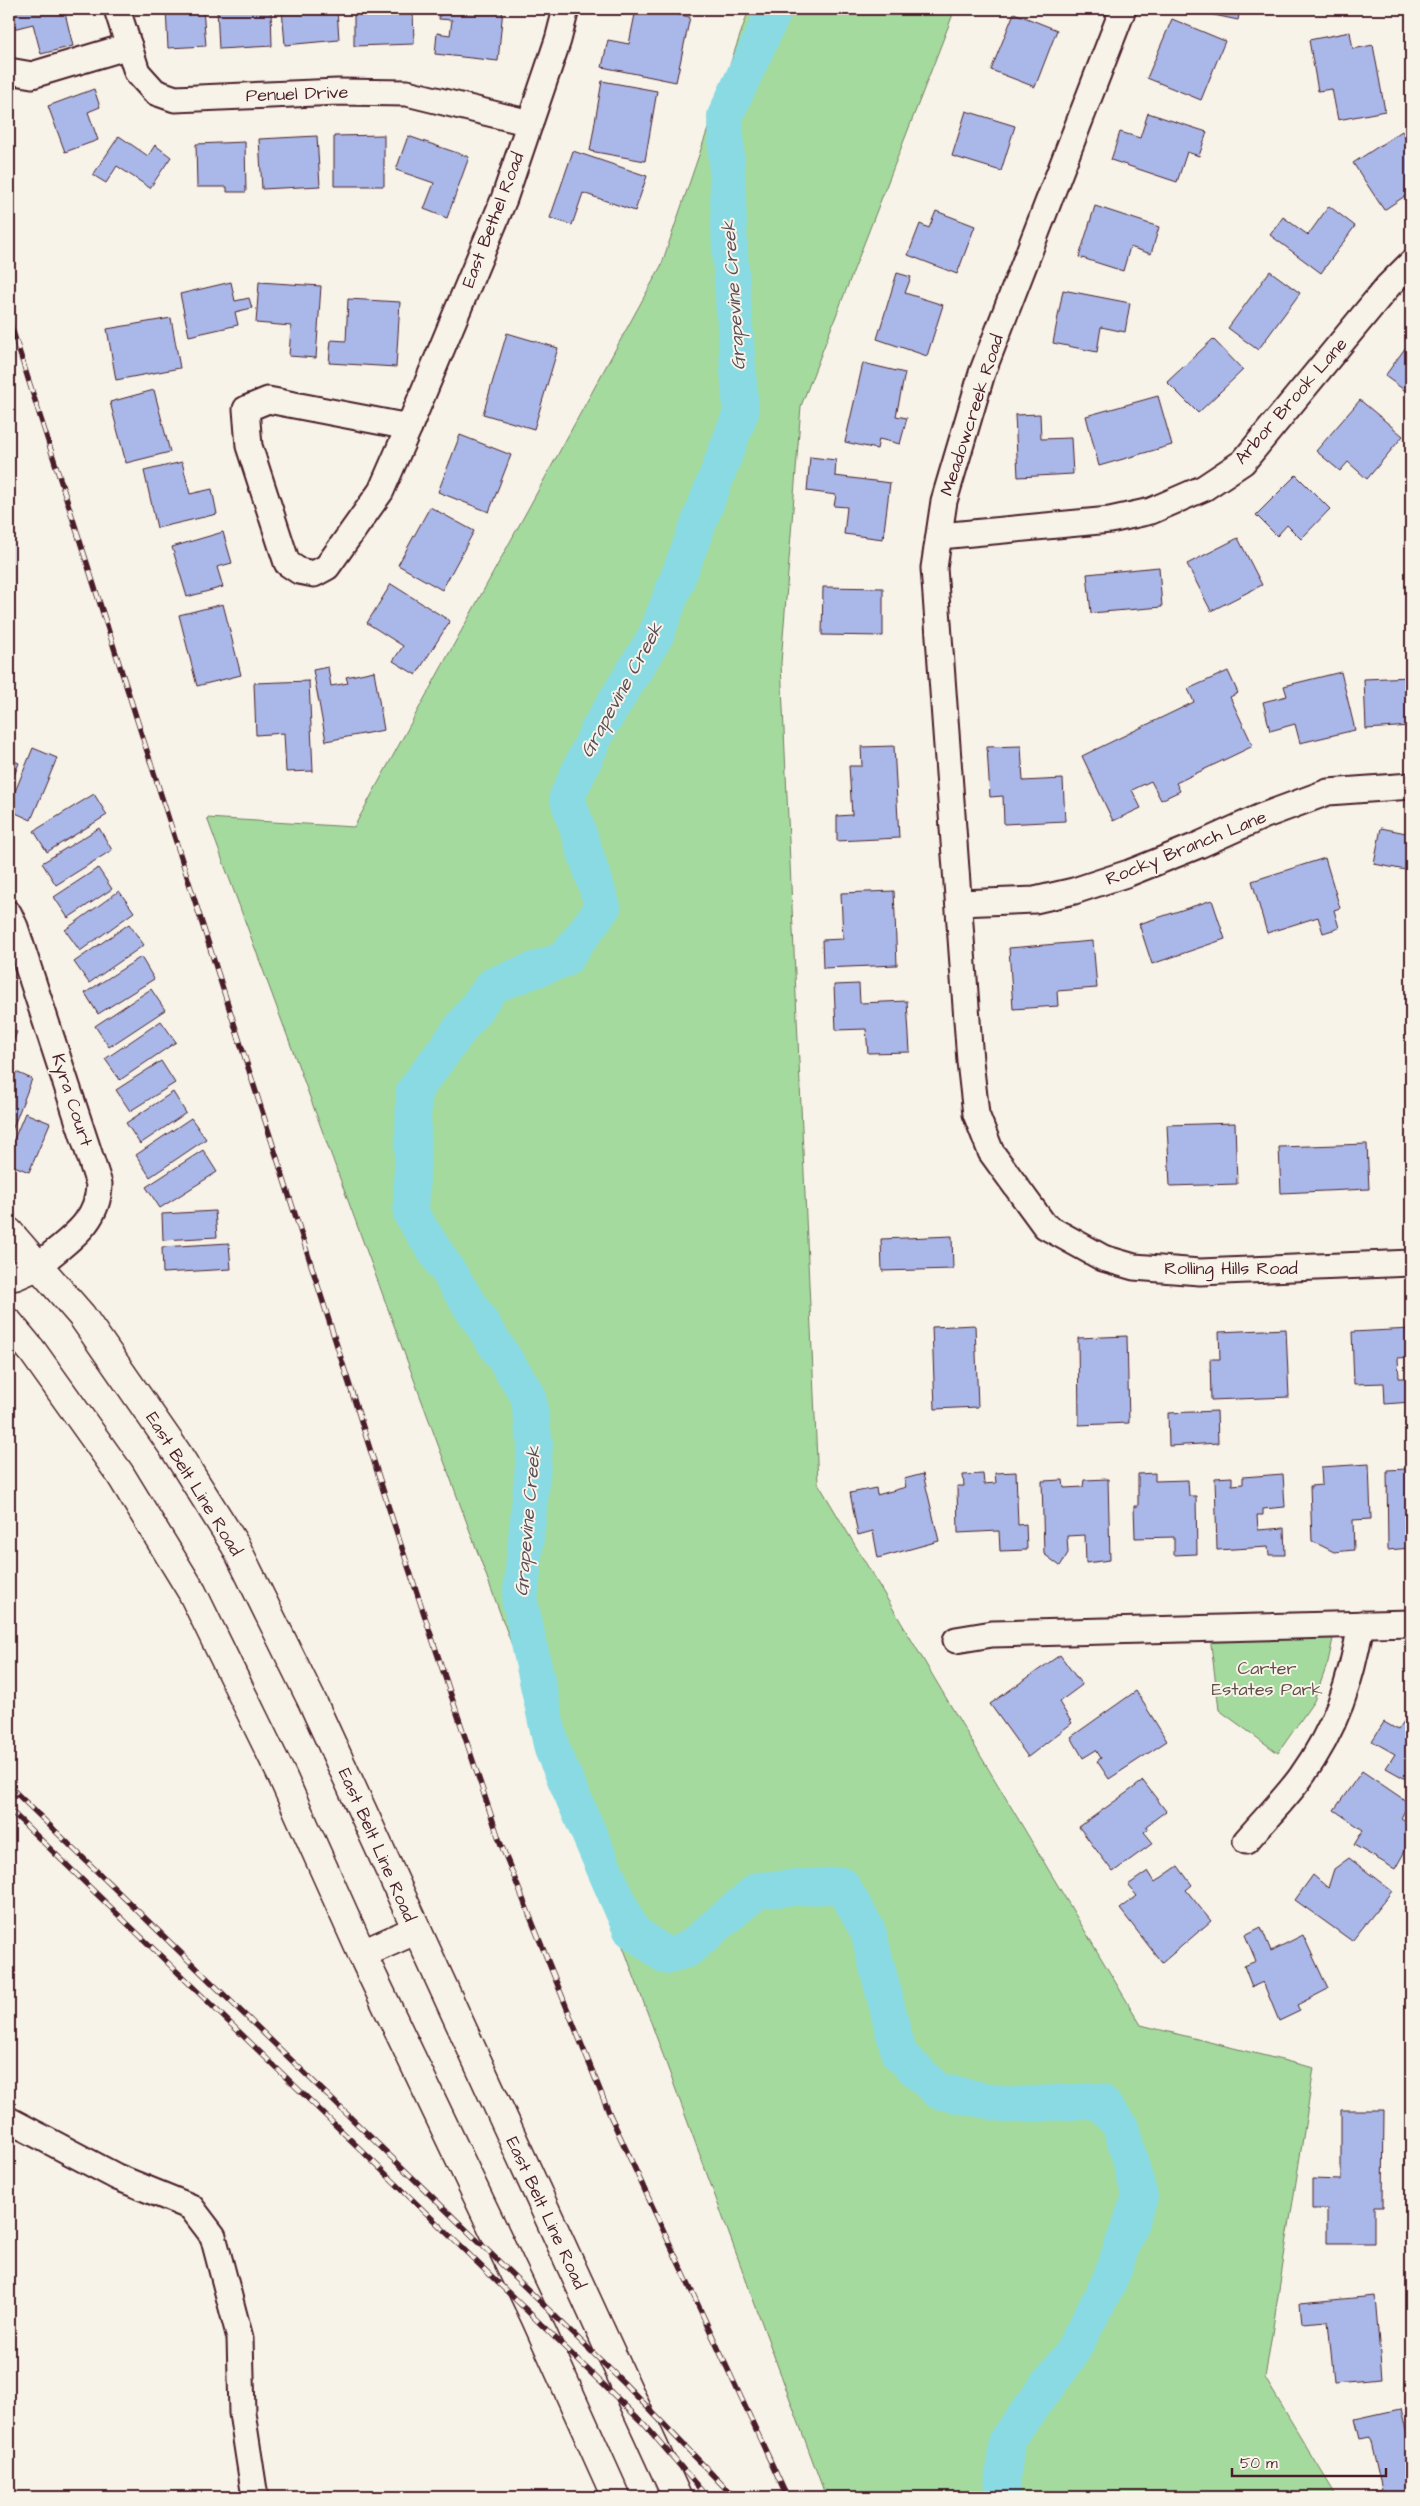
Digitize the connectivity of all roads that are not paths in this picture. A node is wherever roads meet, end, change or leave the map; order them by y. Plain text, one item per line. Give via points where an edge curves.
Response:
1 (117, 9) edge
2 (566, 9) edge
3 (1123, 9) edge
4 (129, 46) junction
5 (9, 72) edge
6 (530, 123) junction
7 (1411, 263) edge
8 (409, 427) junction
9 (940, 536) junction
10 (1411, 786) edge
11 (959, 903) junction
12 (9, 914) edge
13 (9, 1232) edge
14 (1411, 1263) edge
15 (38, 1266) junction
16 (9, 1276) edge
17 (9, 1323) edge
18 (1411, 1623) edge
19 (1360, 1624) junction
20 (956, 1640) dead end
21 (1246, 1841) dead end
22 (416, 1930) junction
23 (362, 1954) junction
24 (9, 2120) edge
25 (255, 2497) edge
26 (616, 2497) edge
27 (678, 2497) edge

1 - 4 street, Penuel Drive
2 - 6 street, East Bethel Road
3 - 9 street, Meadowcreek Road via 982,373 944,501
4 - 5 street via 32,75
4 - 6 street, Penuel Drive via 137,72 156,92 175,99 338,92 407,93
6 - 8 street, East Bethel Road via 504,199
7 - 9 street, Arbor Brook Lane via 1388,286 1243,462 1204,488 1151,511 1110,520
8 - 8 street, East Bethel Road via 381,491 327,567 314,574 299,571 287,563 249,446 246,409 268,400
9 - 11 street, Meadowcreek Road via 934,568
10 - 11 street, Rocky Branch Lane via 1328,792 1129,873 1074,891 1035,900
11 - 14 street, Rolling Hills Road via 976,1114 991,1152 1046,1226 1103,1258 1134,1266 1200,1272
12 - 15 street, Kyra Court via 99,1184 99,1198 90,1220
13 - 15 main road, East Belt Line Road
15 - 16 main road
15 - 22 main road, East Belt Line Road via 82,1316 177,1453 235,1545 313,1703
17 - 23 main road via 34,1352 120,1474 192,1592 283,1778
18 - 19 street
19 - 20 street via 992,1634
19 - 21 street via 1354,1666 1329,1733 1301,1778
22 - 23 main road
22 - 27 main road, East Belt Line Road
23 - 26 main road via 528,2302
24 - 25 street via 117,2177 191,2207 212,2236 240,2338 242,2414

